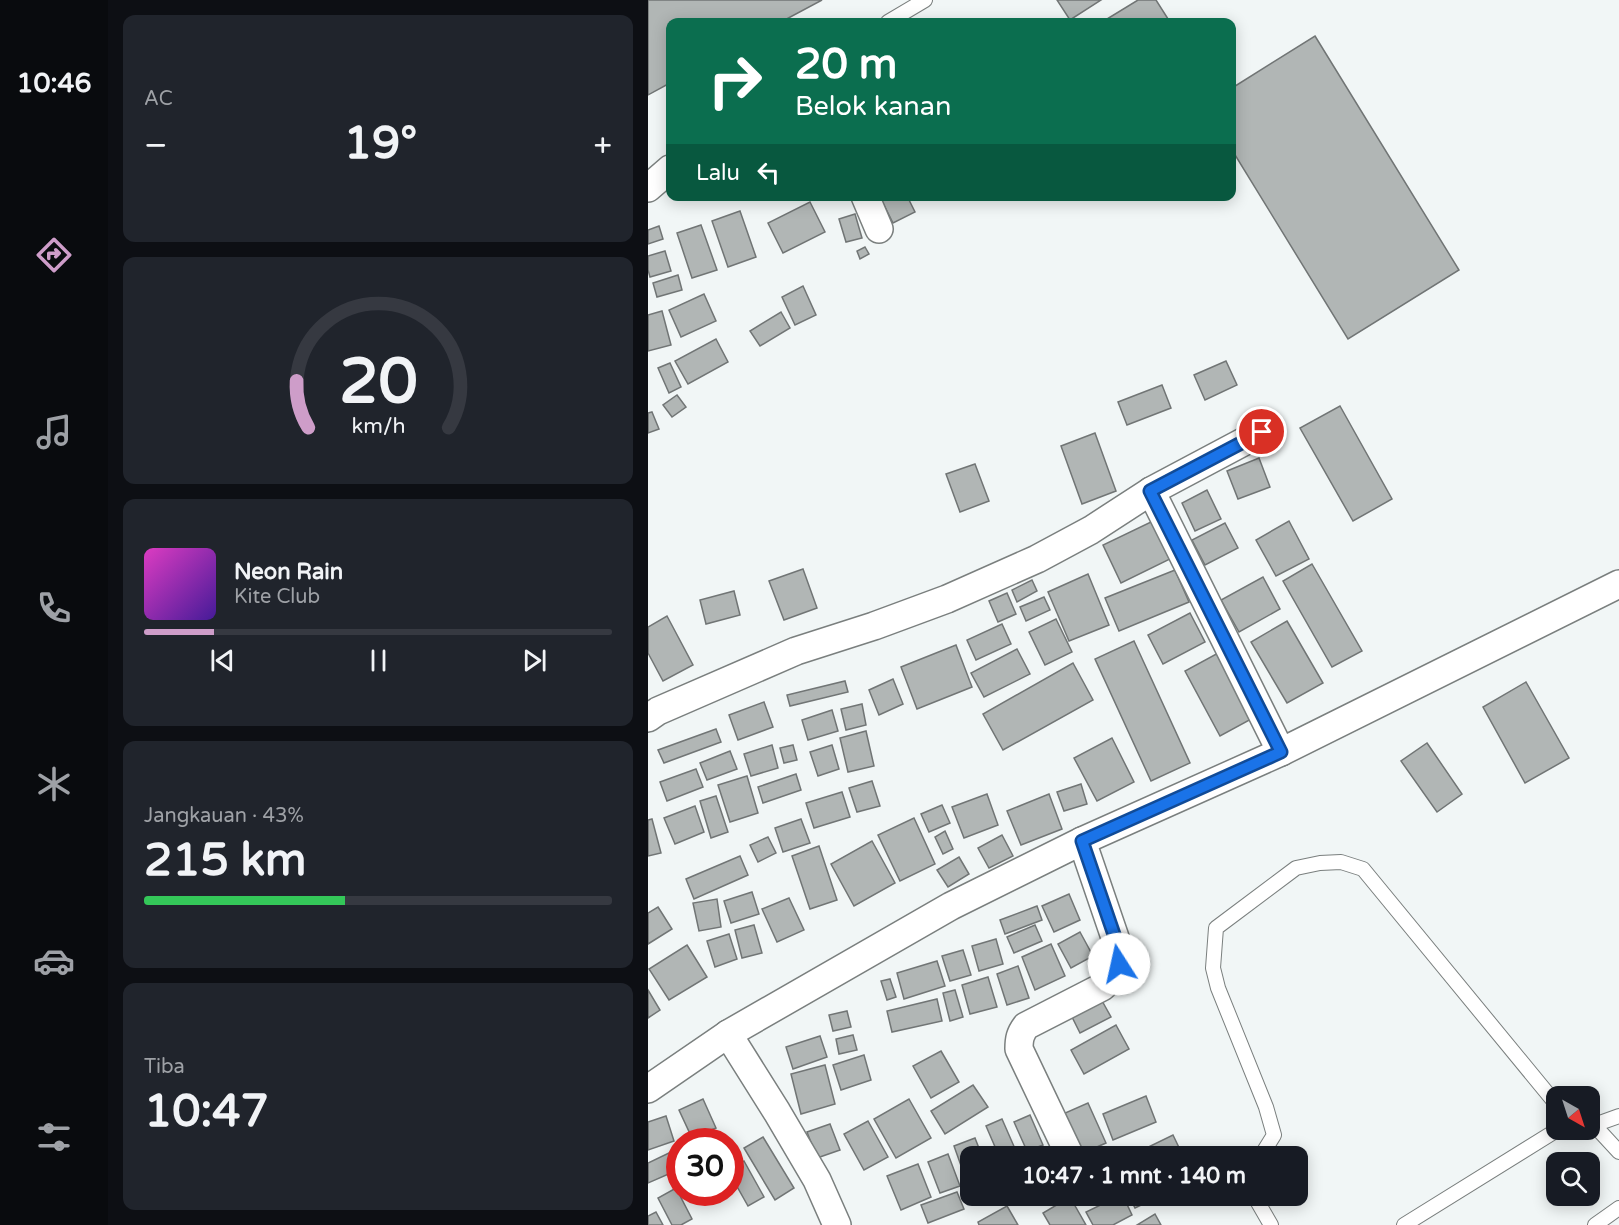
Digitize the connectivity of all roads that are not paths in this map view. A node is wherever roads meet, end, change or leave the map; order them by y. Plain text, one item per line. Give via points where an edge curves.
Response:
1 (925, 0) edge
2 (895, 18) edge
3 (666, 173) edge
4 (648, 188) edge
5 (867, 201) edge
6 (879, 229) dead end
7 (1262, 432) dead end
8 (1150, 491) junction
9 (1619, 584) edge
10 (648, 718) edge
11 (1281, 752) junction
12 (1082, 841) junction
13 (728, 1034) junction
14 (648, 1089) edge
15 (1546, 1092) edge
16 (1619, 1116) edge
17 (1600, 1122) edge
18 (1600, 1132) edge
19 (1546, 1137) edge
20 (1065, 1146) edge
21 (1267, 1146) edge
22 (1619, 1152) edge
23 (1261, 1206) edge
24 (1619, 1208) edge
25 (837, 1225) edge
26 (1271, 1225) edge
27 (1404, 1225) edge
28 (1595, 1225) edge

1 - 2 lane
3 - 4 street
5 - 6 street
7 - 8 street
8 - 10 street via 1091,530 995,578 936,603 796,651
8 - 11 street
9 - 11 street
11 - 12 street
12 - 13 street via 951,906
12 - 20 street via 1121,955 1119,964 1110,981 1026,1026 1019,1040 1019,1049
13 - 14 street
13 - 25 street via 817,1180
15 - 21 lane via 1363,869 1341,862 1320,863 1296,868 1216,928 1214,968 1218,988 1266,1107 1274,1134
16 - 17 lane
18 - 22 lane
19 - 27 lane
23 - 26 lane
24 - 28 lane

